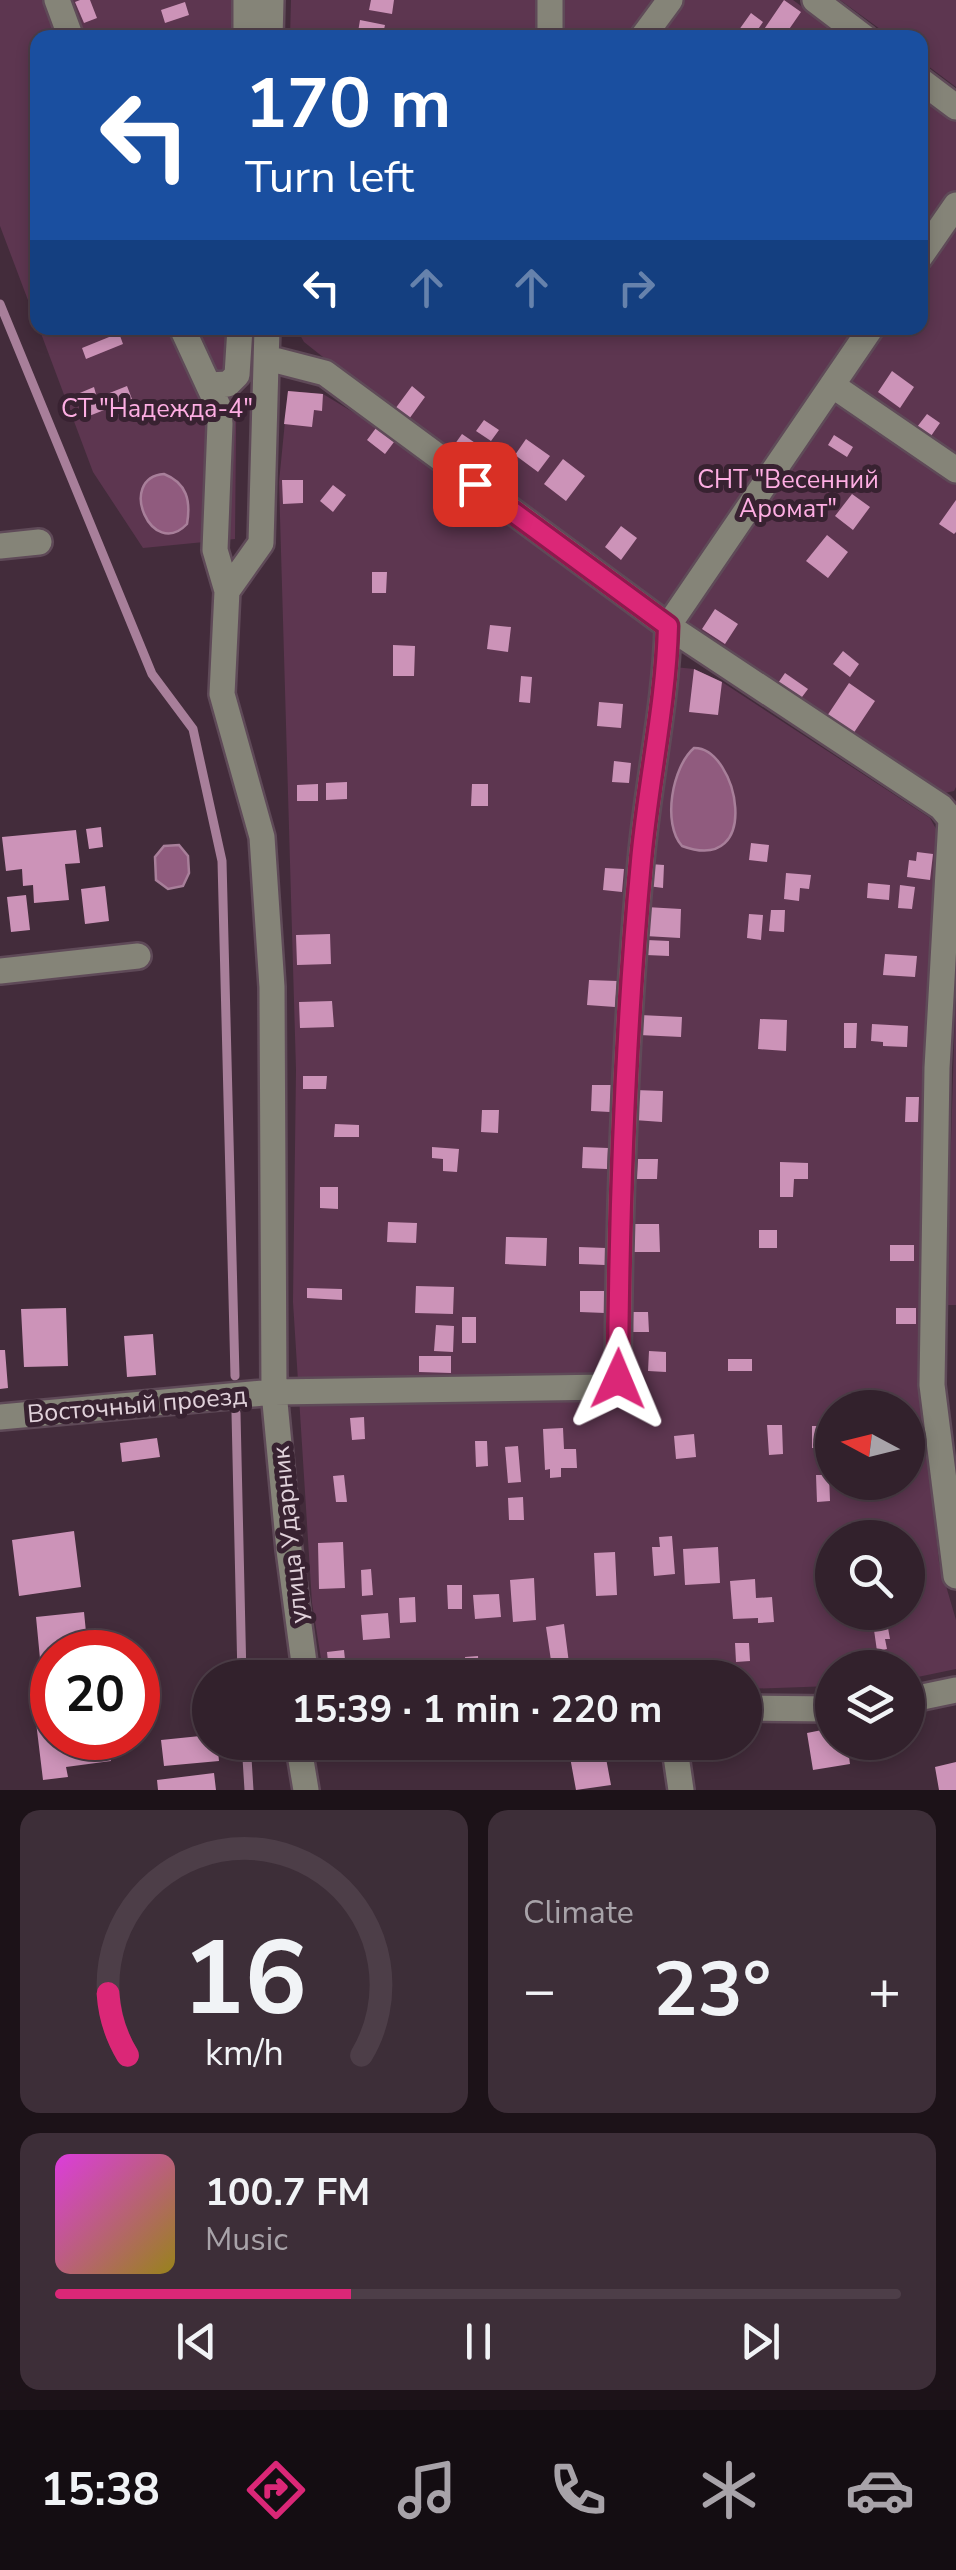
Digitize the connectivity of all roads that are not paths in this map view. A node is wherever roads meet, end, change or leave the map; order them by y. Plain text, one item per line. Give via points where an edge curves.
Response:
1 (57, 0) edge
2 (246, 0) edge
3 (271, 0) edge
4 (550, 0) edge
5 (670, 0) edge
6 (816, 0) edge
7 (68, 30) edge
8 (246, 30) edge
9 (270, 30) edge
10 (550, 30) edge
11 (648, 30) edge
12 (855, 30) edge
13 (928, 86) edge
14 (956, 107) edge
15 (956, 205) edge
16 (928, 245) edge
17 (185, 335) edge
18 (240, 335) edge
19 (266, 335) edge
20 (866, 335) edge
21 (267, 358) junction
22 (209, 385) junction
23 (832, 385) junction
24 (956, 470) edge
25 (38, 542) dead end
26 (0, 546) edge
27 (227, 592) junction
28 (668, 626) junction
29 (952, 806) edge
30 (138, 956) dead end
31 (0, 971) edge
32 (274, 1392) junction
33 (0, 1417) edge
34 (956, 1576) edge
35 (304, 1660) edge
36 (956, 1690) edge
37 (925, 1696) edge
38 (762, 1708) edge
39 (815, 1708) edge
40 (301, 1760) edge
41 (677, 1760) edge
42 (306, 1790) edge
43 (681, 1790) edge

1 - 7 street
2 - 8 street
3 - 9 street
4 - 10 street
5 - 11 street
6 - 12 street
13 - 14 street
15 - 16 street
17 - 22 street, улица Ударник
18 - 22 street via 237,375 228,384
19 - 21 street
20 - 23 street
21 - 27 street via 261,543
21 - 28 street via 325,374
22 - 27 street, улица Ударник via 220,424 215,550
23 - 24 street
23 - 28 street
25 - 26 street
27 - 32 street, улица Ударник via 222,694 262,837 272,987
28 - 29 street via 941,807
28 - 32 street, Восточный проезд via 625,1049 618,1379 610,1387
29 - 34 street via 932,1385
30 - 31 street
32 - 33 street, Восточный проезд
32 - 35 street, улица Ударник
36 - 37 street
38 - 39 street
40 - 42 street
41 - 43 street

